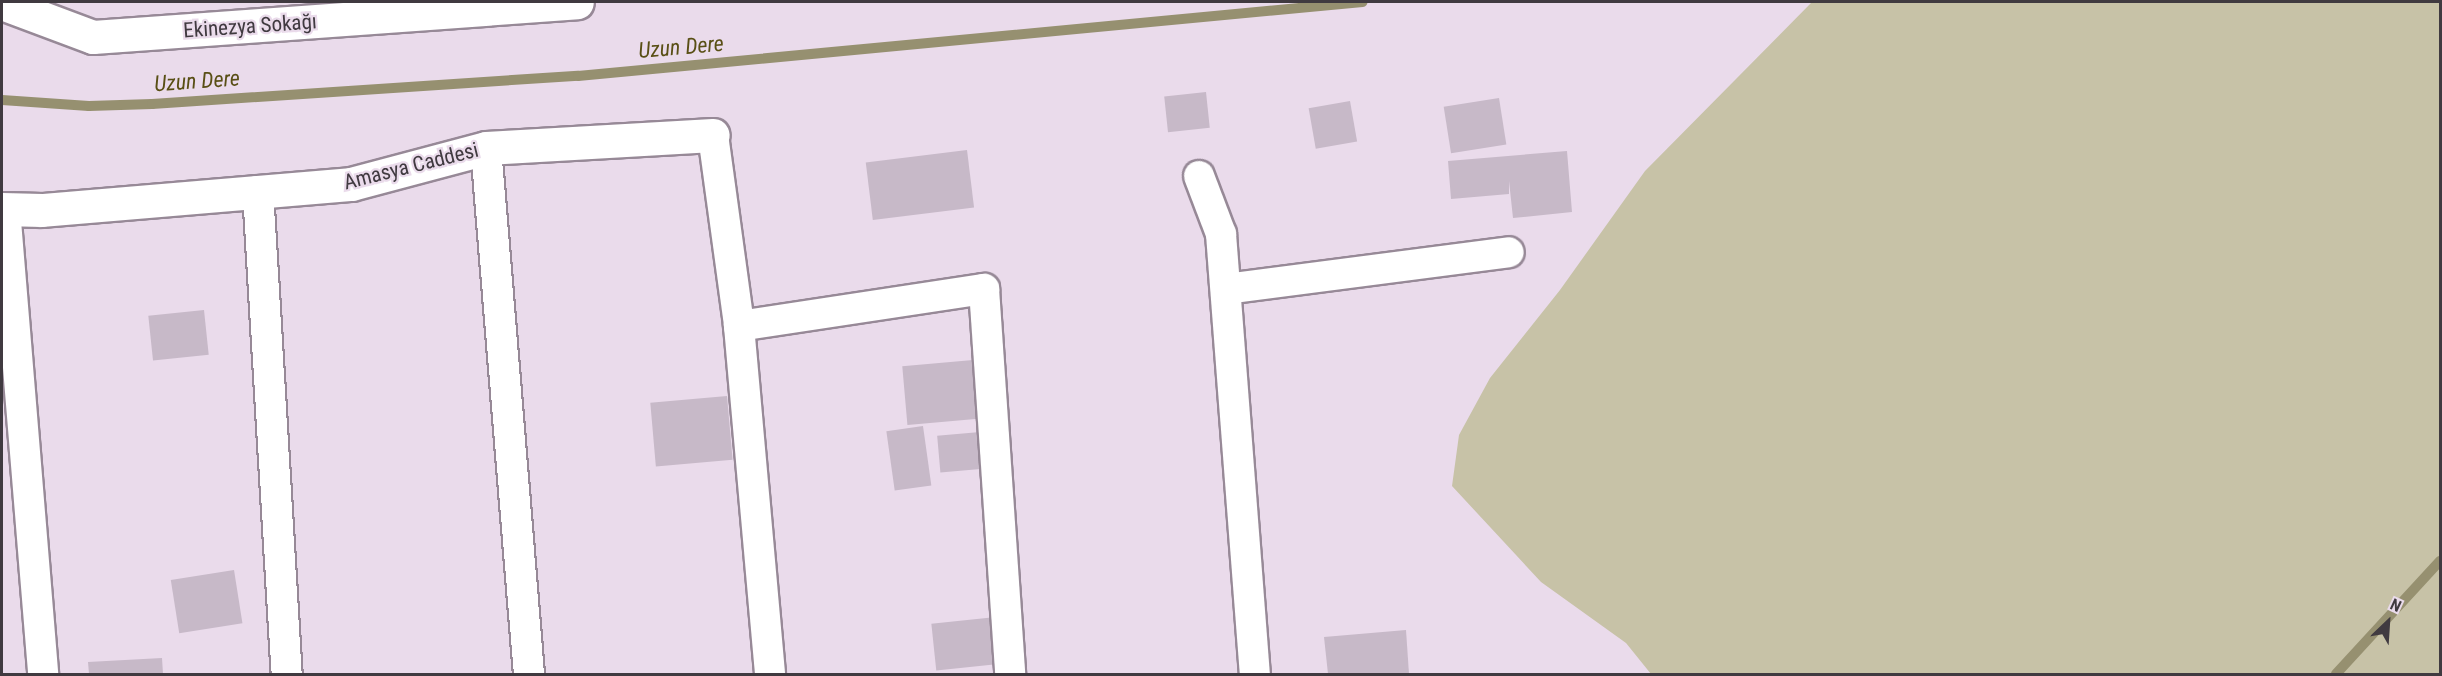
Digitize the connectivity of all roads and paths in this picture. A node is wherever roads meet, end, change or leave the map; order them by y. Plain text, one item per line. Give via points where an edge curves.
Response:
1 (576, 2) edge
2 (2, 3) edge
3 (713, 135) joint
4 (486, 148) junction
5 (1199, 176) dead end
6 (258, 191) junction
7 (3, 209) edge
8 (1509, 252) dead end
9 (1226, 289) junction
10 (739, 326) junction
11 (44, 675) edge
12 (287, 675) edge
13 (528, 675) edge
14 (770, 675) edge
15 (1010, 675) edge
16 (1256, 675) edge

1 - 2 street, Ekinezya Sokağı via 93,37
3 - 4 street, Amasya Caddesi
3 - 10 street
4 - 6 street, Amasya Caddesi via 351,184
4 - 13 street
5 - 9 street via 1221,234
6 - 7 street, Amasya Caddesi via 42,210
6 - 12 street
7 - 11 street
8 - 9 street
9 - 16 street
10 - 14 street
10 - 15 street via 984,289

